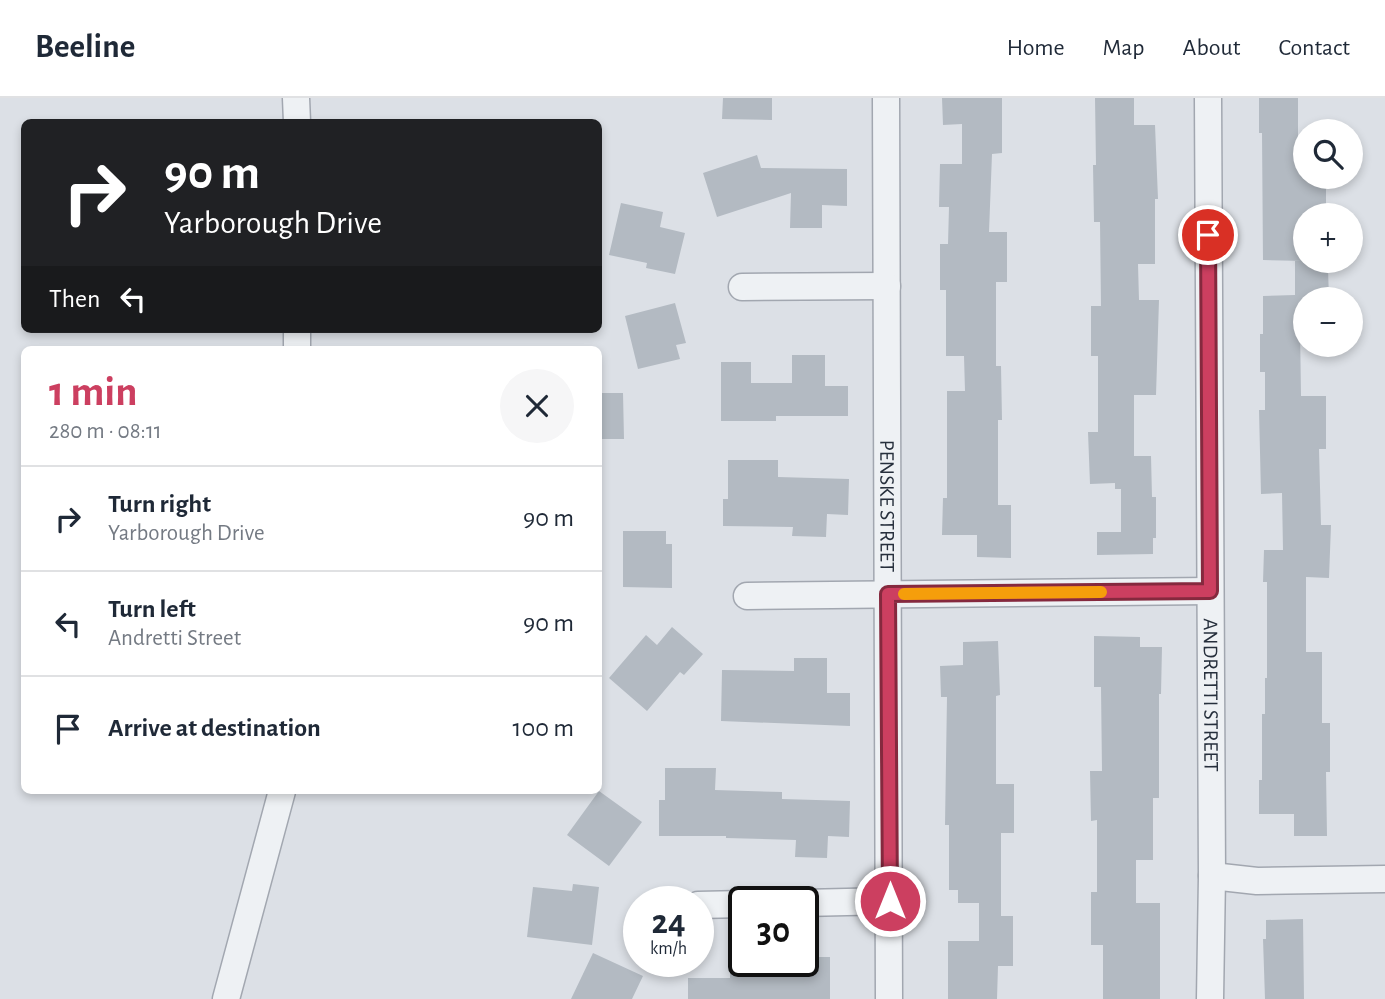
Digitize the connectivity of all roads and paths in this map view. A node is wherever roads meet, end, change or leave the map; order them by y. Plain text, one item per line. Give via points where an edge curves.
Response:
1 (296, 98) edge
2 (886, 98) edge
3 (1208, 98) edge
4 (297, 119) edge
5 (887, 286) junction
6 (742, 287) dead end
7 (1210, 591) junction
8 (888, 594) junction
9 (747, 596) dead end
10 (281, 794) edge
11 (1212, 876) junction
12 (1385, 879) edge
13 (890, 901) junction
14 (819, 903) edge
15 (226, 999) edge
16 (889, 999) edge
17 (1210, 999) edge

1 - 4 street
2 - 5 street, PENSKE STREET
3 - 7 street, ANDRETTI STREET
5 - 6 street
5 - 8 street, PENSKE STREET
7 - 8 street
7 - 11 street, ANDRETTI STREET
8 - 9 street
8 - 13 street, PENSKE STREET
10 - 15 street
11 - 12 street via 1257,881
11 - 17 street, ANDRETTI STREET
13 - 14 street
13 - 16 street, PENSKE STREET

